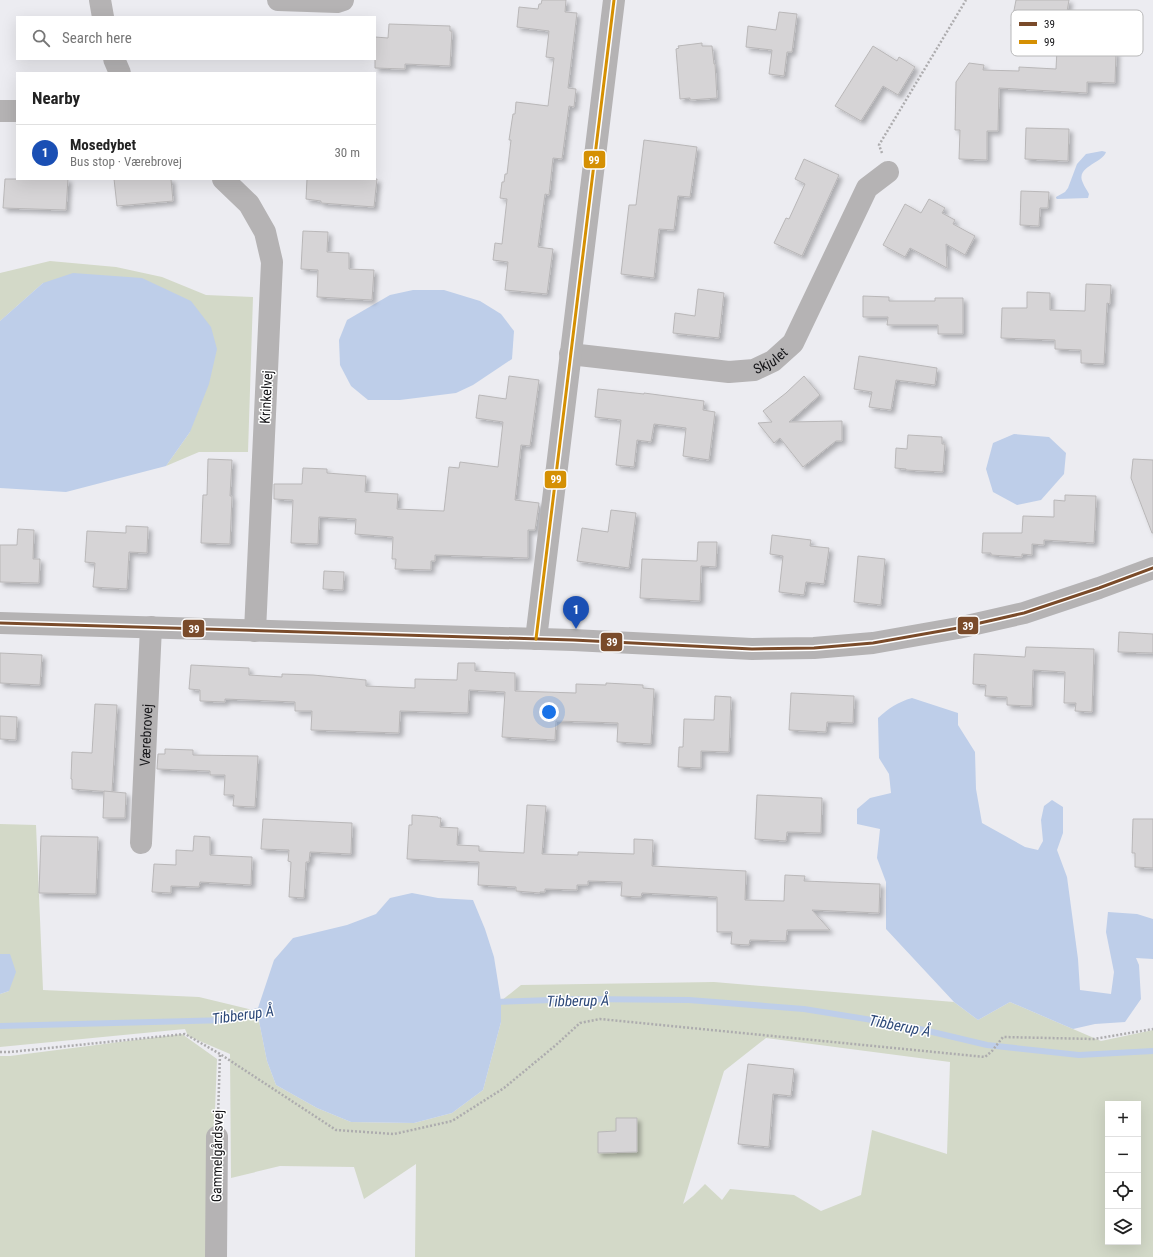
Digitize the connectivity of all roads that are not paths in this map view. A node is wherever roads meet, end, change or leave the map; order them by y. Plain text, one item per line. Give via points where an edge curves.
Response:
1 (100, 0) edge
2 (278, 0) edge
3 (343, 0) edge
4 (614, 0) edge
5 (103, 16) edge
6 (114, 60) edge
7 (119, 72) edge
8 (0, 111) edge
9 (16, 111) edge
10 (888, 172) road end
11 (224, 180) edge
12 (570, 354) junction
13 (1153, 568) edge
14 (0, 623) edge
15 (151, 627) junction
16 (255, 631) junction
17 (536, 639) junction
18 (141, 843) dead end
19 (217, 1137) road end
20 (216, 1257) edge

1 - 5 street
2 - 3 street
4 - 12 street
6 - 7 street
8 - 9 street
10 - 12 street, Skjulet via 867,188 793,343 772,361 754,370 730,372
11 - 16 street, Krinkelvej via 249,204 266,232 272,262
12 - 17 street
13 - 17 street via 1024,613 873,643 814,648 752,649
14 - 15 street
15 - 16 street
15 - 18 street, Værebrovej
16 - 17 street
19 - 20 street, Gammelgårdsvej

